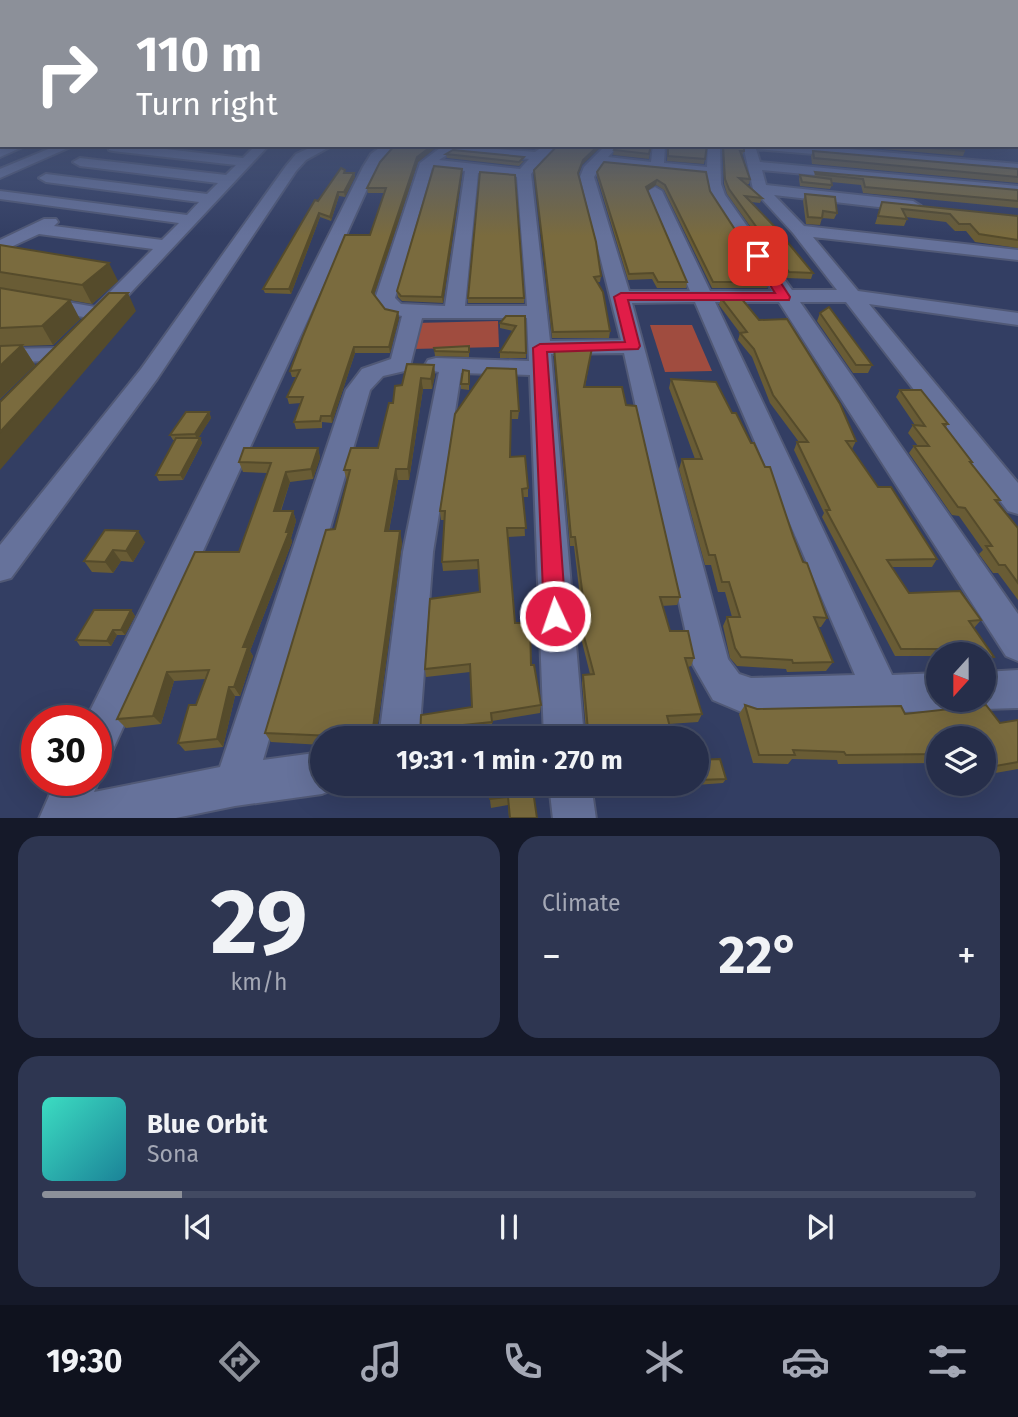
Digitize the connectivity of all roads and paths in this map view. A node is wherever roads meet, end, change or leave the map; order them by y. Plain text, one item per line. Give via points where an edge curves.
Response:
1 (35, 159) edge
2 (86, 159) edge
3 (224, 159) edge
4 (251, 159) edge
5 (300, 159) edge
6 (375, 159) edge
7 (433, 159) edge
8 (537, 159) edge
9 (538, 159) edge
10 (599, 159) edge
11 (617, 159) edge
12 (658, 159) edge
13 (713, 159) edge
14 (754, 159) edge
15 (803, 159) edge
16 (872, 159) edge
17 (80, 162) junction
18 (247, 162) junction
19 (427, 163) junction
20 (1018, 168) edge
21 (472, 169) junction
22 (713, 172) junction
23 (0, 174) edge
24 (46, 178) junction
25 (656, 179) junction
26 (230, 180) junction
27 (760, 189) junction
28 (1018, 190) edge
29 (3, 195) edge
30 (211, 199) junction
31 (82, 206) junction
32 (923, 206) edge
33 (191, 220) junction
34 (37, 229) junction
35 (799, 230) junction
36 (166, 246) junction
37 (0, 247) edge
38 (0, 253) edge
39 (1018, 255) edge
40 (27, 258) edge
41 (109, 272) edge
42 (136, 276) junction
43 (852, 296) junction
44 (621, 297) junction
45 (784, 297) junction
46 (1, 298) edge
47 (702, 298) junction
48 (413, 312) junction
49 (454, 312) junction
50 (537, 312) junction
51 (100, 314) junction
52 (1018, 319) edge
53 (633, 346) junction
54 (60, 355) junction
55 (0, 356) edge
56 (540, 358) junction
57 (401, 365) junction
58 (451, 366) junction
59 (42, 374) edge
60 (1009, 483) edge
61 (1018, 503) edge
62 (0, 568) edge
63 (1018, 644) edge
64 (1018, 689) edge
65 (996, 690) edge
66 (926, 692) edge
67 (882, 694) junction
68 (112, 708) edge
69 (400, 726) edge
70 (563, 726) edge
71 (310, 775) edge
72 (235, 785) junction
73 (70, 796) edge
74 (572, 796) edge
75 (60, 818) edge
76 (83, 818) edge
77 (575, 818) edge

1 - 23 street
2 - 17 street
3 - 18 street
4 - 18 street
5 - 62 street via 149,374
6 - 68 street
7 - 19 street
8 - 21 street
9 - 50 street
10 - 44 street via 587,177
11 - 25 street
12 - 25 street
13 - 22 street
14 - 27 street
15 - 28 street
16 - 20 street
17 - 24 street
17 - 26 street
18 - 26 street
19 - 21 street
19 - 48 street via 385,299 395,309
21 - 49 street
22 - 25 street
22 - 45 street via 718,195
24 - 29 street
24 - 30 street
25 - 47 street
26 - 30 street
27 - 32 street
27 - 35 street
29 - 31 street
30 - 33 street
31 - 33 street
31 - 34 street
33 - 36 street
34 - 36 street
34 - 37 street
35 - 39 street
35 - 43 street
36 - 42 street
38 - 40 street
41 - 42 street
42 - 51 street
43 - 45 street
43 - 52 street
43 - 60 street
44 - 47 street
44 - 53 street
45 - 47 street
45 - 63 street
46 - 51 street
47 - 67 street
48 - 49 street
48 - 57 street
49 - 50 street
50 - 56 street
51 - 54 street
53 - 56 street
53 - 67 street via 711,665 722,686 751,697
54 - 55 street
54 - 59 street
56 - 58 street
56 - 70 street
57 - 58 street
57 - 72 street via 383,365 372,371 358,390
58 - 69 street via 418,552
60 - 61 street
64 - 65 street
66 - 67 street
71 - 72 street
72 - 76 street via 97,811
73 - 75 street
74 - 77 street

